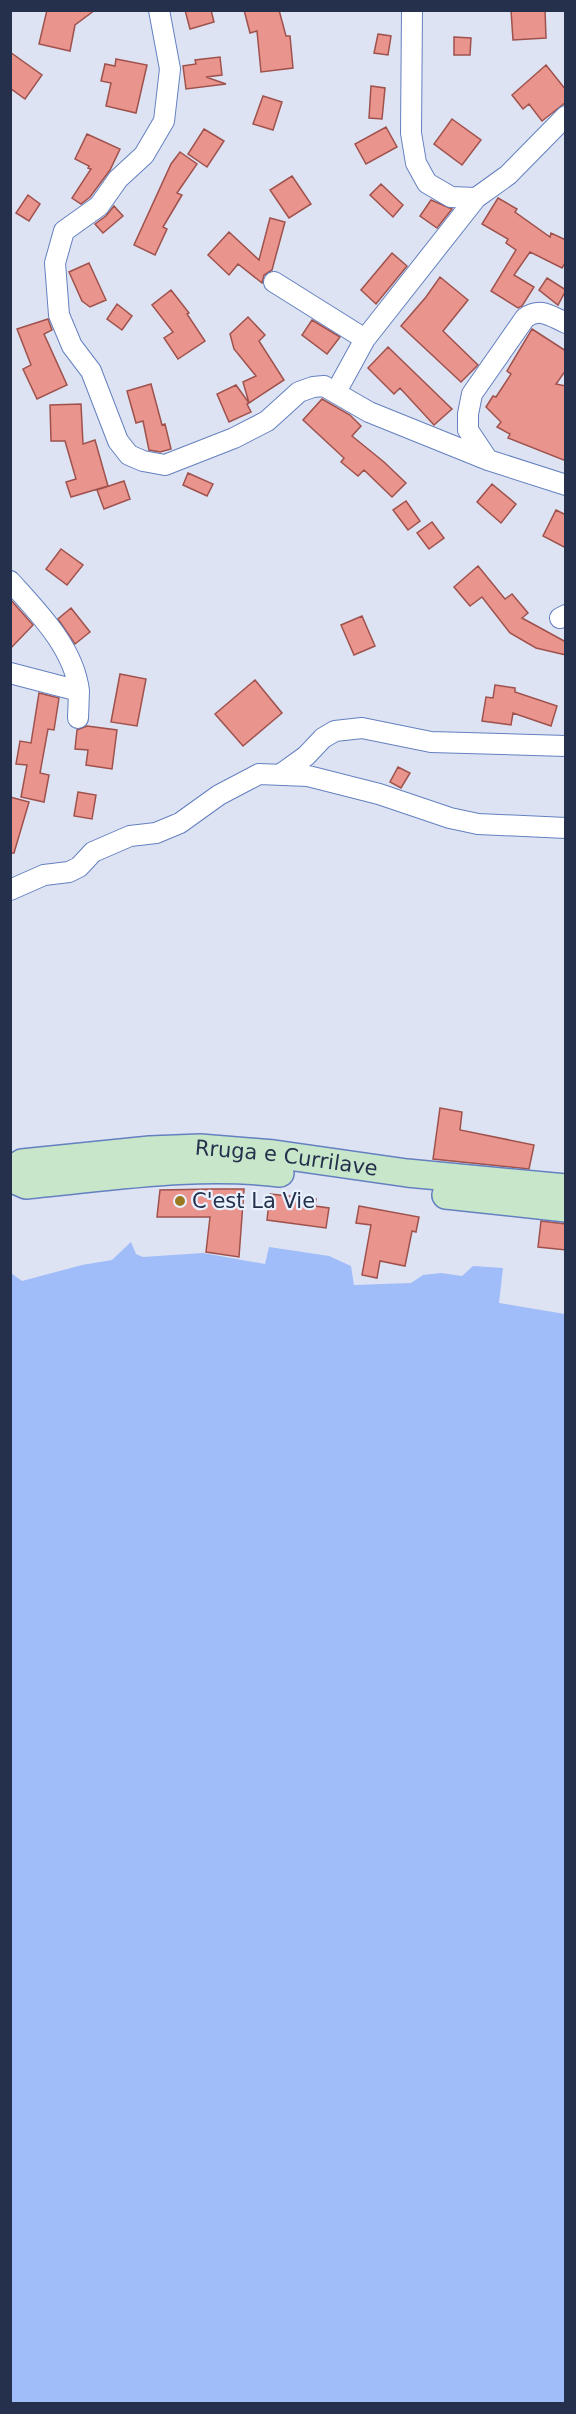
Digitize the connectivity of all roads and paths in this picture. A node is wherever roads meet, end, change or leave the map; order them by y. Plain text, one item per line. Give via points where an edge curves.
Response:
1 (159, 10) edge
2 (412, 10) edge
3 (566, 116) edge
4 (476, 198) junction
5 (274, 282) dead end
6 (566, 323) edge
7 (365, 339) junction
8 (336, 392) junction
9 (488, 460) junction
10 (566, 485) edge
11 (10, 581) edge
12 (10, 673) edge
13 (79, 691) junction
14 (78, 718) dead end
15 (566, 746) edge
16 (281, 774) junction
17 (566, 828) edge
18 (10, 890) edge
19 (10, 1172) edge
20 (10, 1178) edge
21 (566, 1188) edge
22 (566, 1208) edge

1 - 8 street via 170,69 164,121 144,155 118,179 99,206 64,231 54,263 58,315 72,346 91,371 118,441 129,454 165,465 267,421 298,392 324,386
2 - 4 street via 411,133 416,163 427,183 451,197
3 - 4 street via 508,176
4 - 7 street
5 - 7 street
6 - 9 street via 543,313 534,312 525,318 472,394 468,430
7 - 8 street
8 - 9 street via 369,412
9 - 10 street
11 - 13 street via 39,612 65,651 77,673
12 - 13 street
13 - 14 street
15 - 16 street via 431,742 362,728 335,730
16 - 17 street via 308,776 379,794 478,824
16 - 18 street via 259,774 219,795 180,824 156,833 130,836 93,852 69,873 44,876
19 - 21 main road, Rruga e Currilave via 22,1164 200,1148
20 - 22 main road, Rruga e Currilave via 26,1185 162,1172 267,1172

